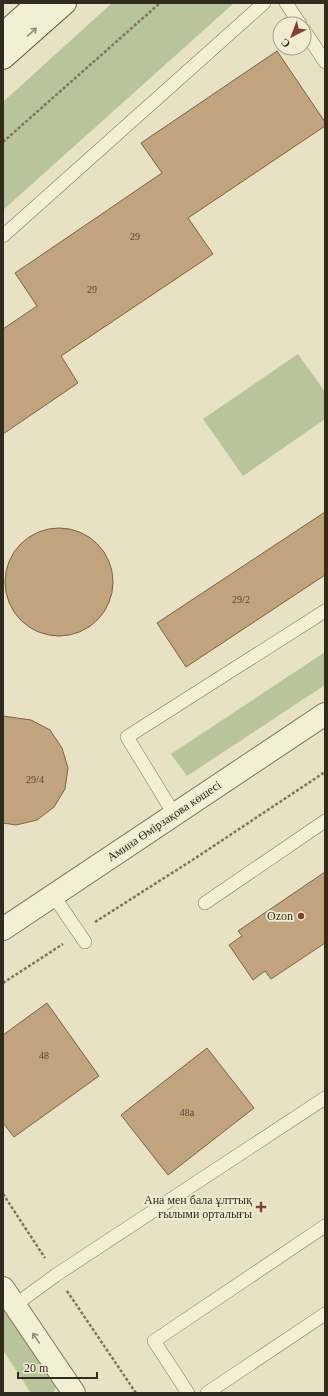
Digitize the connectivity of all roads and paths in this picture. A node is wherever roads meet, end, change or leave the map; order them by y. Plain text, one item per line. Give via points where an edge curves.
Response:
1 (38, 3) edge
2 (65, 3) edge
3 (160, 3) edge
4 (264, 3) edge
5 (286, 3) edge
6 (295, 16) edge
7 (3, 34) edge
8 (312, 42) edge
9 (3, 58) edge
10 (325, 62) edge
11 (3, 142) edge
12 (3, 236) edge
13 (325, 611) edge
14 (325, 714) edge
15 (325, 772) edge
16 (174, 814) junction
17 (325, 821) edge
18 (53, 895) junction
19 (205, 903) dead end
20 (3, 929) edge
21 (82, 938) junction
22 (3, 983) edge
23 (325, 1098) edge
24 (3, 1194) edge
25 (325, 1226) edge
26 (56, 1275) junction
27 (9, 1297) edge
28 (325, 1314) edge
29 (71, 1391) edge
30 (136, 1393) edge
31 (188, 1393) edge
32 (207, 1393) edge

1 - 7 street
9 -> 2 street
3 - 11 path
4 - 12 lane
5 - 6 lane
8 - 10 lane
13 - 16 lane via 127,737
14 - 16 street, Амина Өмірзақова көшесі
15 - 21 path
16 - 18 street, Амина Өмірзақова көшесі
17 - 19 lane
18 - 20 street, Амина Өмірзақова көшесі
18 - 21 lane
21 - 22 path
23 - 26 lane
24 - 26 path
25 - 31 lane via 154,1341
26 - 27 lane
26 - 30 path
29 -> 27 street
28 - 32 lane

